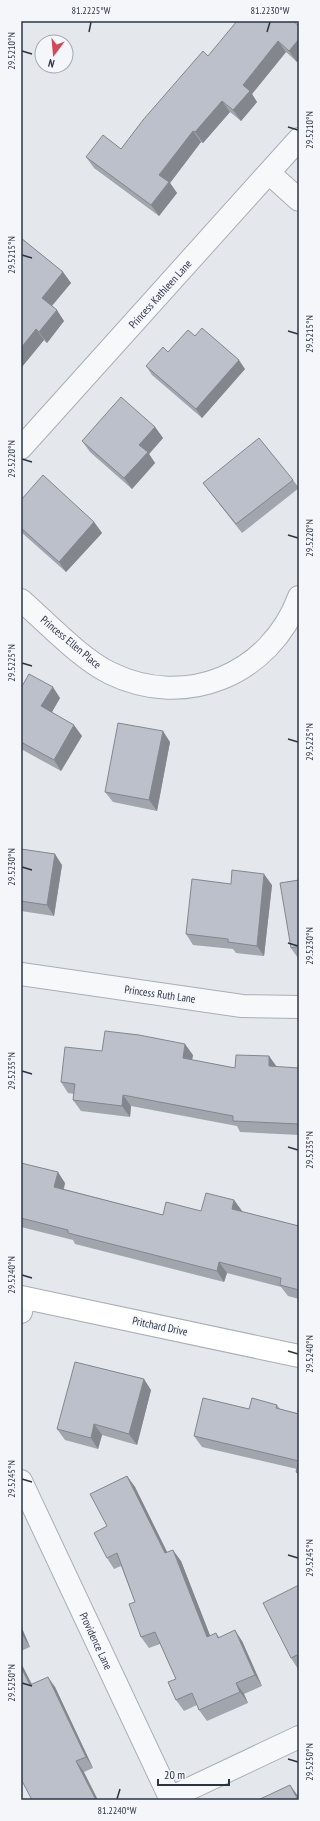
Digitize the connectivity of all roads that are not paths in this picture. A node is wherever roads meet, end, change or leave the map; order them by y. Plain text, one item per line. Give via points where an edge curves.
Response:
1 (299, 139) edge
2 (269, 173) junction
3 (299, 200) edge
4 (21, 448) edge
5 (299, 597) edge
6 (21, 600) edge
7 (21, 974) edge
8 (299, 1007) edge
9 (22, 1302) edge
10 (299, 1356) edge
11 (21, 1481) edge
12 (299, 1737) edge
13 (171, 1799) edge

1 - 2 street, Princess Kathleen Lane
2 - 3 street
2 - 4 street, Princess Kathleen Lane
5 - 6 street, Princess Ellen Place via 289,621 260,656 217,681 182,688 135,683 109,672 82,653
7 - 8 street, Princess Ruth Lane via 242,1006
9 - 10 street, Pritchard Drive
11 - 13 street, Providence Lane
12 - 13 street

